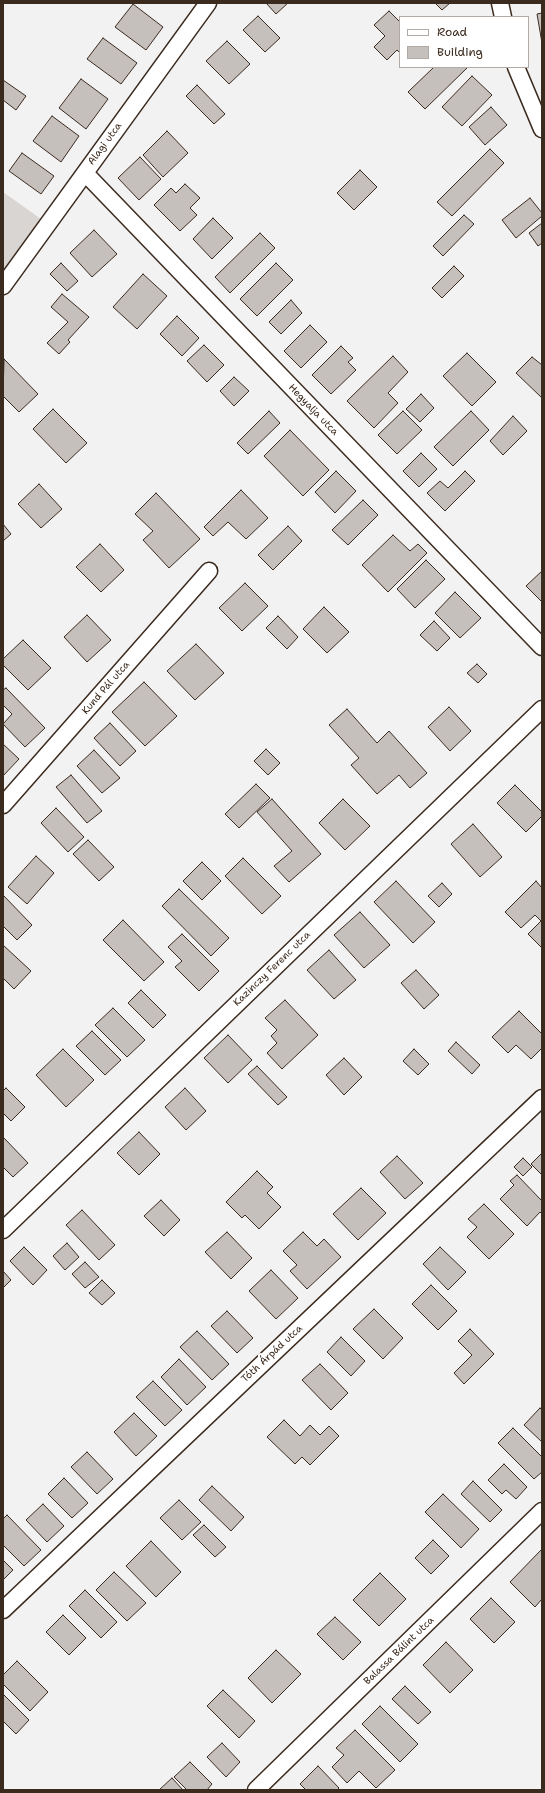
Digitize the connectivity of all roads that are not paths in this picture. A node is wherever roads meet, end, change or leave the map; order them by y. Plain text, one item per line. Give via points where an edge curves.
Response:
1 (208, 3) edge
2 (500, 3) edge
3 (503, 16) edge
4 (516, 68) edge
5 (542, 129) edge
6 (85, 173) junction
7 (3, 286) edge
8 (209, 571) dead end
9 (542, 647) edge
10 (542, 709) edge
11 (3, 805) edge
12 (542, 1098) edge
13 (3, 1230) edge
14 (542, 1512) edge
15 (3, 1610) edge
16 (256, 1790) edge

1 - 6 street, Alagi utca
2 - 3 street
4 - 5 street
6 - 7 street, Alagi utca
6 - 9 street, Hegyalja utca
8 - 11 street, Kund Pál utca
10 - 13 street, Kazinczy Ferenc utca
12 - 15 street, Tóth Árpád utca
14 - 16 street, Balassa Bálint utca

